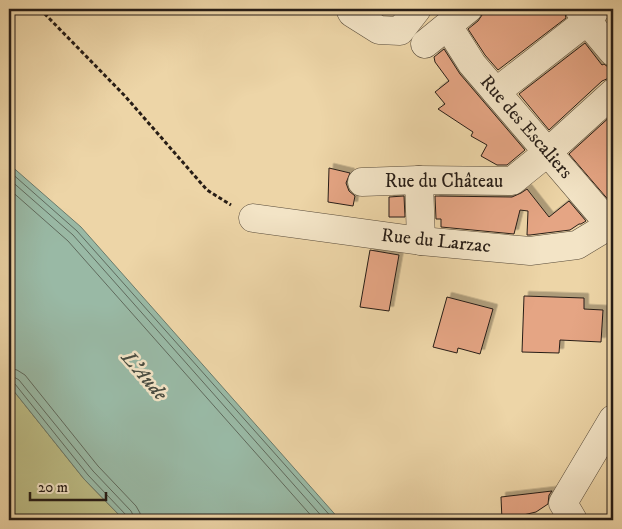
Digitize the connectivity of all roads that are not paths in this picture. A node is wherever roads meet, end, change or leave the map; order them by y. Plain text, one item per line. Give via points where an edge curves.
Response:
1 (350, 9) edge
2 (417, 9) edge
3 (587, 13) edge
4 (458, 17) edge
5 (425, 44) dead end
6 (613, 52) edge
7 (496, 92) junction
8 (613, 93) edge
9 (548, 152) junction
10 (419, 180) junction
11 (362, 182) dead end
12 (253, 218) road end
13 (612, 222) edge
14 (422, 241) junction
15 (613, 419) edge
16 (573, 520) edge

1 - 2 street via 379,30 400,31
3 - 6 street
3 - 7 street
4 - 5 street
4 - 7 street, Rue des Escaliers via 472,64
7 - 9 street, Rue des Escaliers
8 - 9 street, Rue du Château
9 - 10 street, Rue du Château via 512,181
9 - 13 street, Rue des Escaliers
10 - 11 street, Rue du Château
10 - 14 street
12 - 14 street, Rue du Larzac
13 - 14 street, Rue du Larzac via 577,245 530,251
15 - 16 street via 563,503

